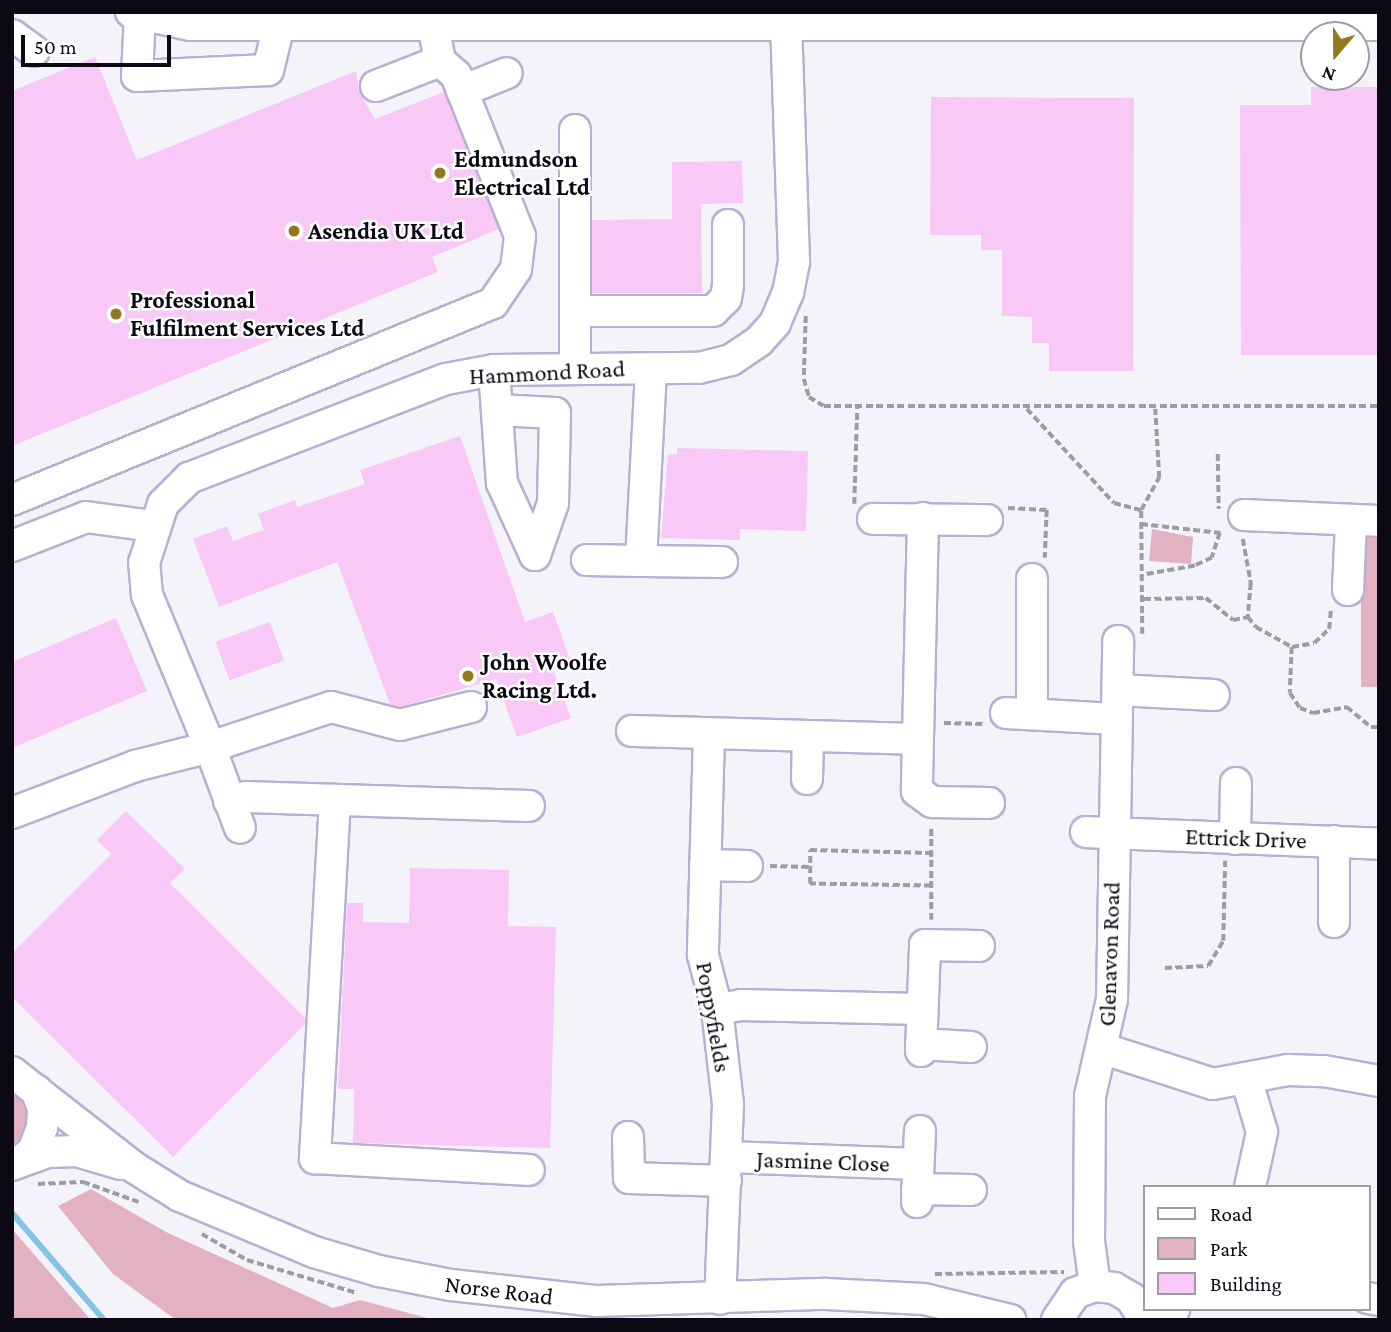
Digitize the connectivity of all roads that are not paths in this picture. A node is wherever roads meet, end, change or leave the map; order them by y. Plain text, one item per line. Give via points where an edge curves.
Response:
1 (136, 13) edge
2 (211, 18) edge
3 (499, 19) edge
4 (1300, 21) edge
5 (786, 22) junction
6 (279, 25) junction
7 (433, 26) junction
8 (440, 61) junction
9 (507, 73) dead end
10 (376, 86) dead end
11 (462, 91) junction
12 (575, 130) dead end
13 (728, 225) dead end
14 (577, 311) junction
15 (651, 368) junction
16 (575, 369) junction
17 (494, 370) junction
18 (497, 410) dead end
19 (12, 500) edge
20 (923, 518) junction
21 (873, 519) road end
22 (987, 520) road end
23 (1365, 521) edge
24 (1243, 524) road end
25 (153, 526) junction
26 (12, 546) edge
27 (587, 560) dead end
28 (641, 561) junction
29 (722, 562) dead end
30 (1032, 579) road end
31 (1348, 590) road end
32 (1113, 675) junction
33 (1214, 695) dead end
34 (471, 707) dead end
35 (632, 731) dead end
36 (917, 731) junction
37 (696, 734) junction
38 (808, 736) junction
39 (210, 747) junction
40 (807, 779) dead end
41 (1236, 783) dead end
42 (335, 800) junction
43 (989, 803) dead end
44 (529, 806) dead end
45 (12, 813) edge
46 (1099, 833) junction
47 (1230, 838) junction
48 (1334, 841) junction
49 (1379, 844) edge
50 (705, 865) junction
51 (747, 866) road end
52 (1334, 922) dead end
53 (979, 946) dead end
54 (717, 1009) junction
55 (922, 1009) junction
56 (971, 1047) dead end
57 (1104, 1049) junction
58 (12, 1072) edge
59 (1246, 1078) junction
60 (1379, 1081) edge
61 (36, 1090) junction
62 (920, 1131) dead end
63 (628, 1138) dead end
64 (17, 1163) edge
65 (135, 1168) junction
66 (726, 1169) junction
67 (530, 1170) dead end
68 (917, 1185) junction
69 (1250, 1185) edge
70 (971, 1190) dead end
71 (1095, 1286) junction
72 (720, 1298) junction
73 (1167, 1311) edge
74 (1144, 1318) edge
75 (1010, 1320) edge
76 (1057, 1320) edge

1 - 2 street
1 - 6 street via 137,76 268,70
2 - 6 street
3 - 5 street
3 - 7 street
4 - 5 street
5 - 15 street, Hammond Road via 794,262 788,293 775,323 731,360 699,368
6 - 7 street
7 - 8 street
8 - 10 street
8 - 11 street via 456,75
9 - 11 street
11 - 19 street via 520,236 516,269 493,303
12 - 14 street
13 - 14 street via 726,298 713,311
14 - 16 street
15 - 16 street, Hammond Road
15 - 28 street
16 - 17 street, Hammond Road
17 - 18 street
17 - 25 street, Hammond Road via 401,393 189,478 163,504
20 - 21 street
20 - 22 street
20 - 36 street
23 - 24 street
23 - 31 street
25 - 26 street via 86,517
25 - 39 street, Hammond Road via 144,564 147,595
27 - 28 street
28 - 29 street
30 - 32 street via 1019,714
32 - 33 street
32 - 46 street, Glenavon Road
34 - 39 street via 400,724 331,708
35 - 37 street
36 - 38 street
36 - 43 street via 924,796
37 - 38 street
37 - 50 street, Poppyfields
38 - 40 street
39 - 42 street, Hammond Road via 235,815 246,797
39 - 45 street via 135,766
41 - 47 street
42 - 44 street
42 - 67 street via 315,1158
46 - 47 street, Ettrick Drive
46 - 57 street, Glenavon Road via 1112,999
47 - 48 street, Ettrick Drive
48 - 49 street, Ettrick Drive
48 - 52 street
50 - 51 street
50 - 54 street, Poppyfields via 703,955
53 - 55 street via 925,945
54 - 55 street via 741,1005
54 - 66 street, Poppyfields via 728,1104
55 - 56 street via 921,1047
57 - 59 street via 1213,1084
57 - 71 street, Glenavon Road via 1090,1096 1089,1241
58 - 61 street, Norse Road
59 - 60 street via 1288,1070
59 - 69 street via 1262,1132
61 - 64 street, Norse Road via 43,1108 42,1128 33,1151
61 - 65 street, Norse Road
62 - 68 street, Jasmine Close
63 - 66 street, Jasmine Close via 629,1178
64 - 65 street, Norse Road via 77,1151
65 - 72 street, Norse Road via 229,1219 379,1271 451,1285 597,1301
66 - 68 street, Jasmine Close
66 - 72 street, Poppyfields
68 - 70 street
71 - 74 street via 1114,1288 1131,1298
71 - 76 street via 1075,1293
72 - 75 street, Norse Road via 826,1294 924,1299
73 - 74 street

